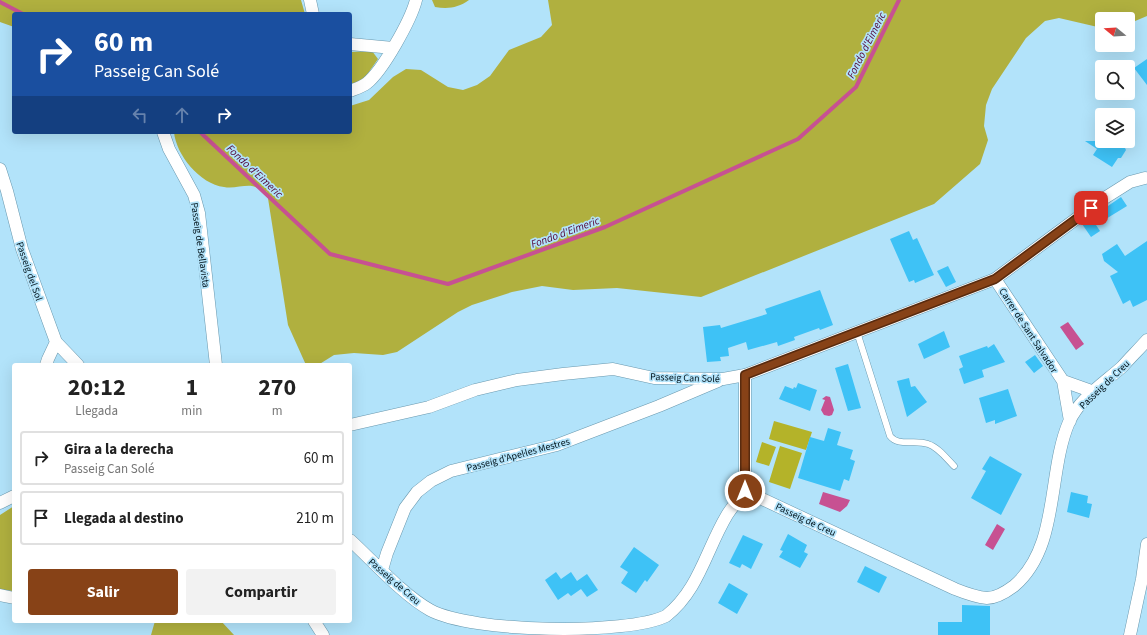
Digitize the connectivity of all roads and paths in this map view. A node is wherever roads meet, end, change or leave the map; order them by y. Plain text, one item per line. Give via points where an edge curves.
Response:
1 (310, 0) edge
2 (416, 0) edge
3 (313, 12) edge
4 (352, 44) edge
5 (392, 48) junction
6 (352, 90) edge
7 (164, 134) edge
8 (0, 169) edge
9 (1146, 176) edge
10 (995, 279) junction
11 (857, 332) junction
12 (1147, 340) edge
13 (56, 342) junction
14 (47, 363) edge
15 (76, 363) edge
16 (216, 363) edge
17 (745, 375) junction
18 (723, 379) junction
19 (1062, 381) junction
20 (1094, 392) junction
21 (1070, 421) junction
22 (352, 425) edge
23 (954, 466) dead end
24 (745, 491) junction
25 (12, 497) edge
26 (0, 503) edge
27 (352, 542) edge
28 (1147, 544) edge
29 (382, 570) junction
30 (0, 596) edge
31 (12, 598) edge
32 (315, 623) edge
33 (323, 635) edge
34 (1130, 635) edge

1 - 3 street
2 - 5 street
4 - 5 street
5 - 6 street via 367,83
7 - 16 street, Passeig de Bellavista via 194,195 199,213
8 - 13 street, Passeig del Sol via 22,249
9 - 10 street, Passeig Can Solé via 1130,182 1103,199
10 - 11 street, Passeig Can Solé
10 - 19 street, Carrer de Sant Salvador
11 - 17 street, Passeig Can Solé
11 - 23 lane via 890,436 896,441 929,444
12 - 20 street, Passeig de Creu
13 - 14 street
13 - 15 street, Passeig del Sol
17 - 18 street, Passeig Can Solé
17 - 24 street
18 - 22 street, Passeig Can Solé via 654,378 613,369 563,374 503,383 429,407
18 - 29 street, Passeig d'Apel·les Mestres via 557,446 451,471 431,481 417,492 405,508
19 - 20 street, Carrer de Sant Salvador
19 - 21 street, Carrer de Sant Salvador
20 - 21 street, Passeig de Creu via 1079,406
21 - 24 street, Passeig de Creu via 1042,545 1034,563 1019,582 994,597 975,596 955,589
24 - 29 street, Passeig de Creu via 727,516 697,580 666,616 646,626 585,633 535,633 458,620 429,609
25 - 26 street
27 - 29 street, Passeig de Creu
28 - 34 street
30 - 31 street
32 - 33 street

